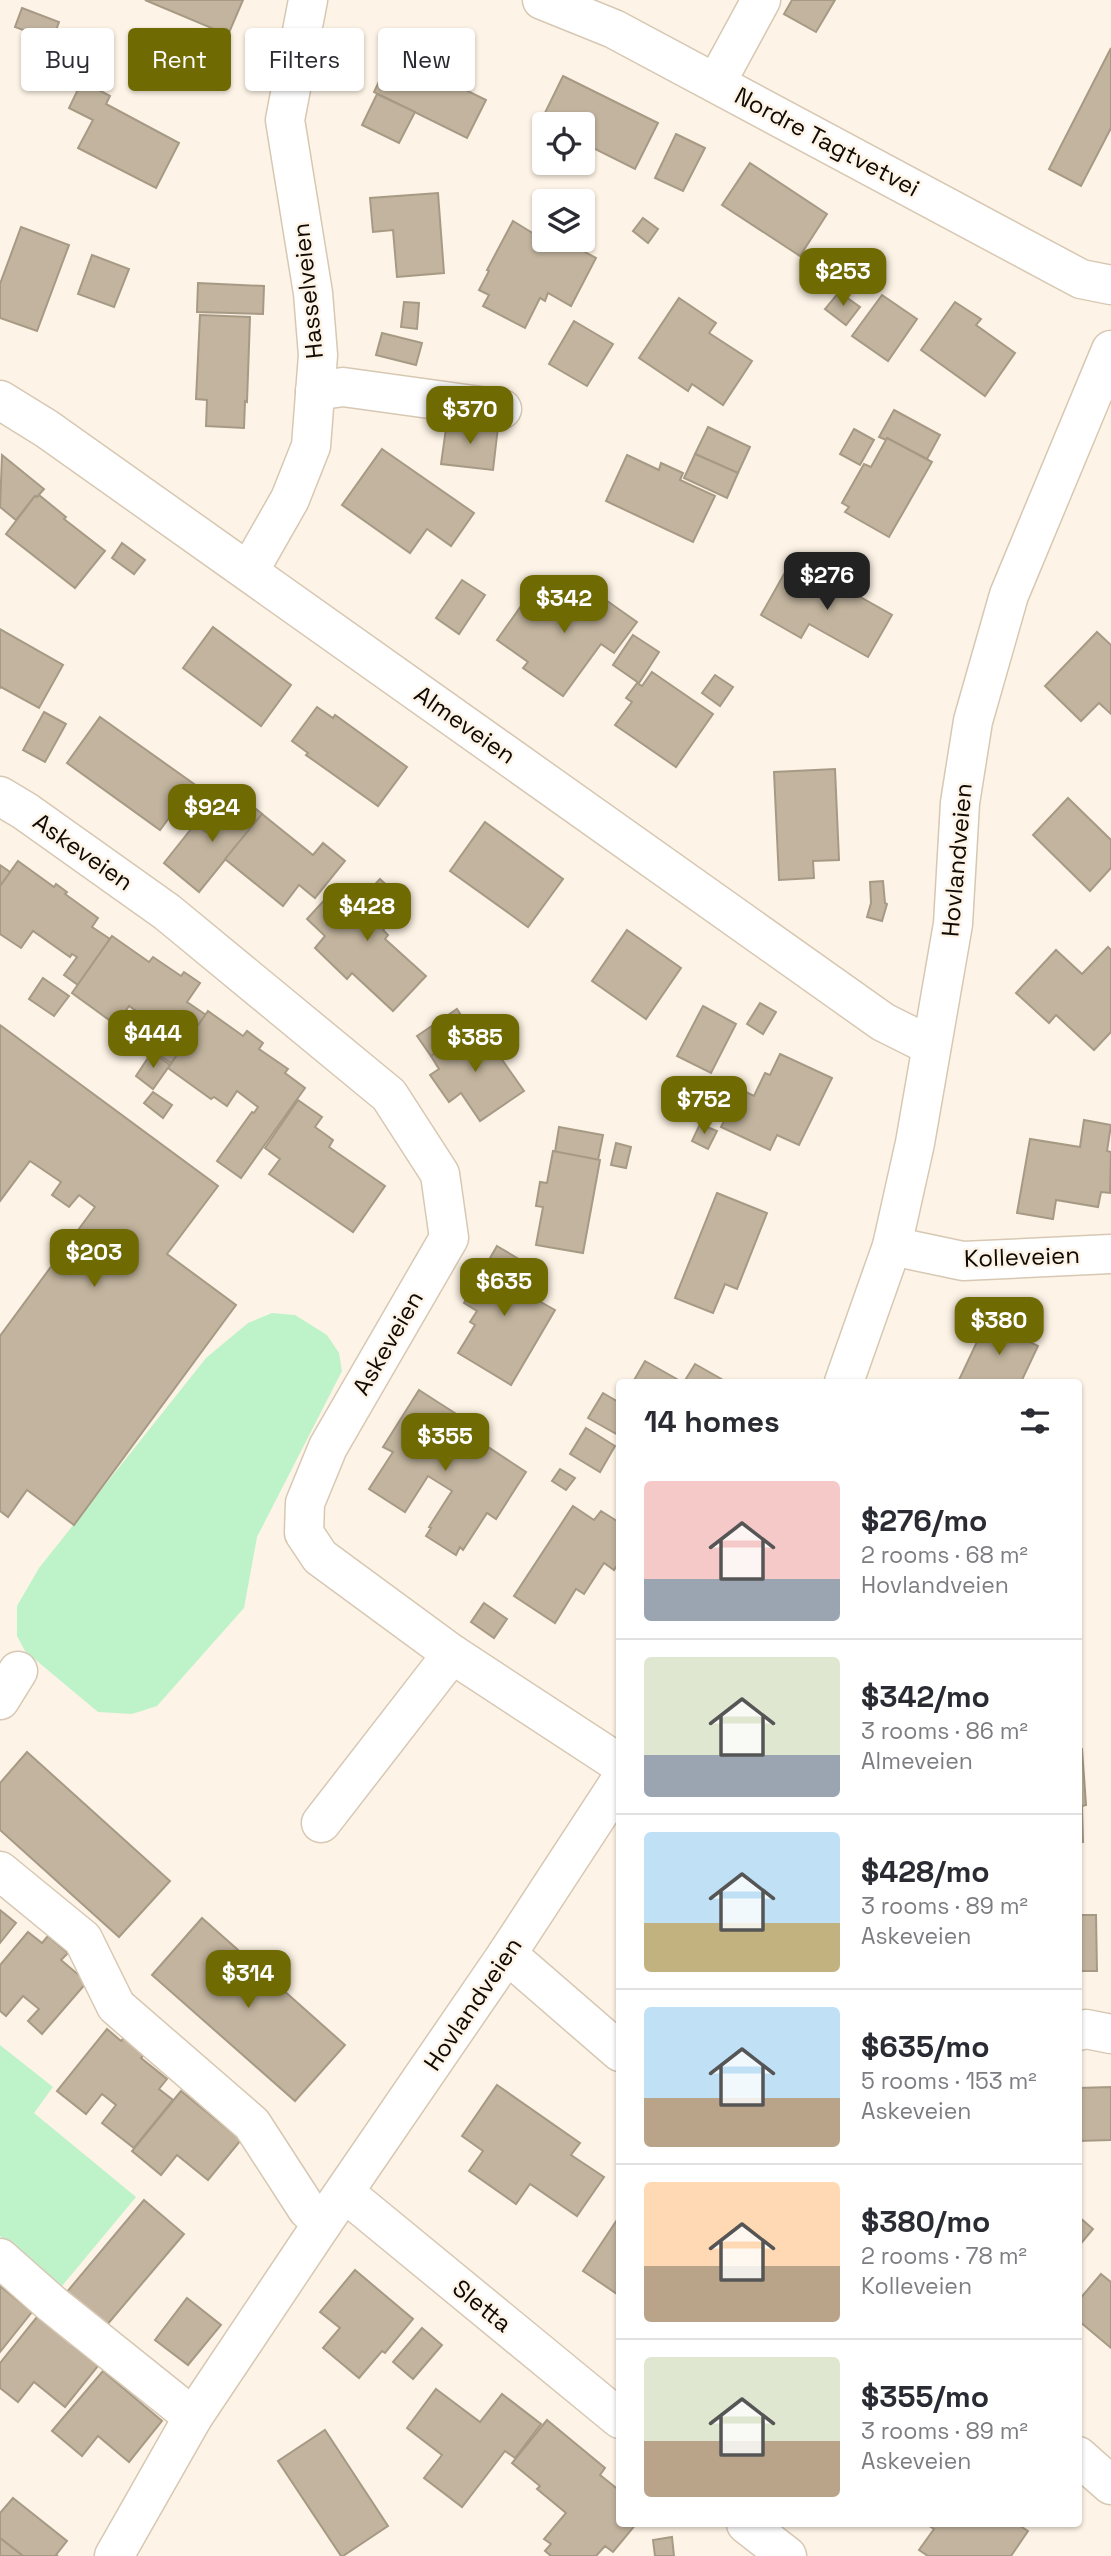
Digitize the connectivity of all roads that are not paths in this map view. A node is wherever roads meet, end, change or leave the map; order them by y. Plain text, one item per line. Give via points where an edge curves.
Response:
1 (308, 0) edge
2 (542, 0) edge
3 (761, 0) edge
4 (716, 83) junction
5 (1111, 285) edge
6 (1111, 351) edge
7 (316, 391) junction
8 (0, 400) edge
9 (502, 410) dead end
10 (249, 571) junction
11 (0, 796) edge
12 (931, 1046) junction
13 (892, 1247) junction
14 (1111, 1254) edge
15 (845, 1379) edge
16 (452, 1654) junction
17 (616, 1761) edge
18 (616, 1787) edge
19 (321, 1824) dead end
20 (0, 1871) edge
21 (508, 1954) junction
22 (1082, 2030) edge
23 (1111, 2034) edge
24 (616, 2048) edge
25 (345, 2193) junction
26 (322, 2224) junction
27 (0, 2258) edge
28 (616, 2416) edge
29 (193, 2417) junction
30 (1082, 2460) edge
31 (1111, 2485) edge
32 (745, 2527) edge
33 (750, 2527) edge
34 (114, 2556) edge
35 (736, 2556) edge
36 (787, 2556) edge

1 - 7 street, Hasselveien via 285,120 313,293
2 - 4 street, Nordre Tagtvetvei via 614,29
3 - 4 street
4 - 5 street, Nordre Tagtvetvei via 1081,279
6 - 12 street, Hovlandveien via 1009,595 974,721 960,803 953,925
7 - 9 street via 343,387
7 - 10 street, Hasselveien via 312,446 290,499
8 - 10 street, Almeveien
10 - 12 street, Almeveien via 883,1022
11 - 16 street, Askeveien via 167,912 389,1095 440,1174 449,1238 328,1447 305,1503 304,1534 320,1558
12 - 13 street, Hovlandveien
13 - 14 street, Kolleveien via 963,1261
13 - 15 street, Hovlandveien
16 - 17 street, Askeveien
16 - 19 street
18 - 21 street, Hovlandveien
20 - 26 street via 83,1939 116,2006 252,2124 307,2209
21 - 24 street
21 - 25 street, Hovlandveien
22 - 23 street
25 - 26 street, Hovlandveien
25 - 28 street, Sletta
26 - 29 street, Hovlandveien
27 - 29 street
29 - 34 street, Hovlandveien
30 - 31 street
32 - 35 street
33 - 36 street

